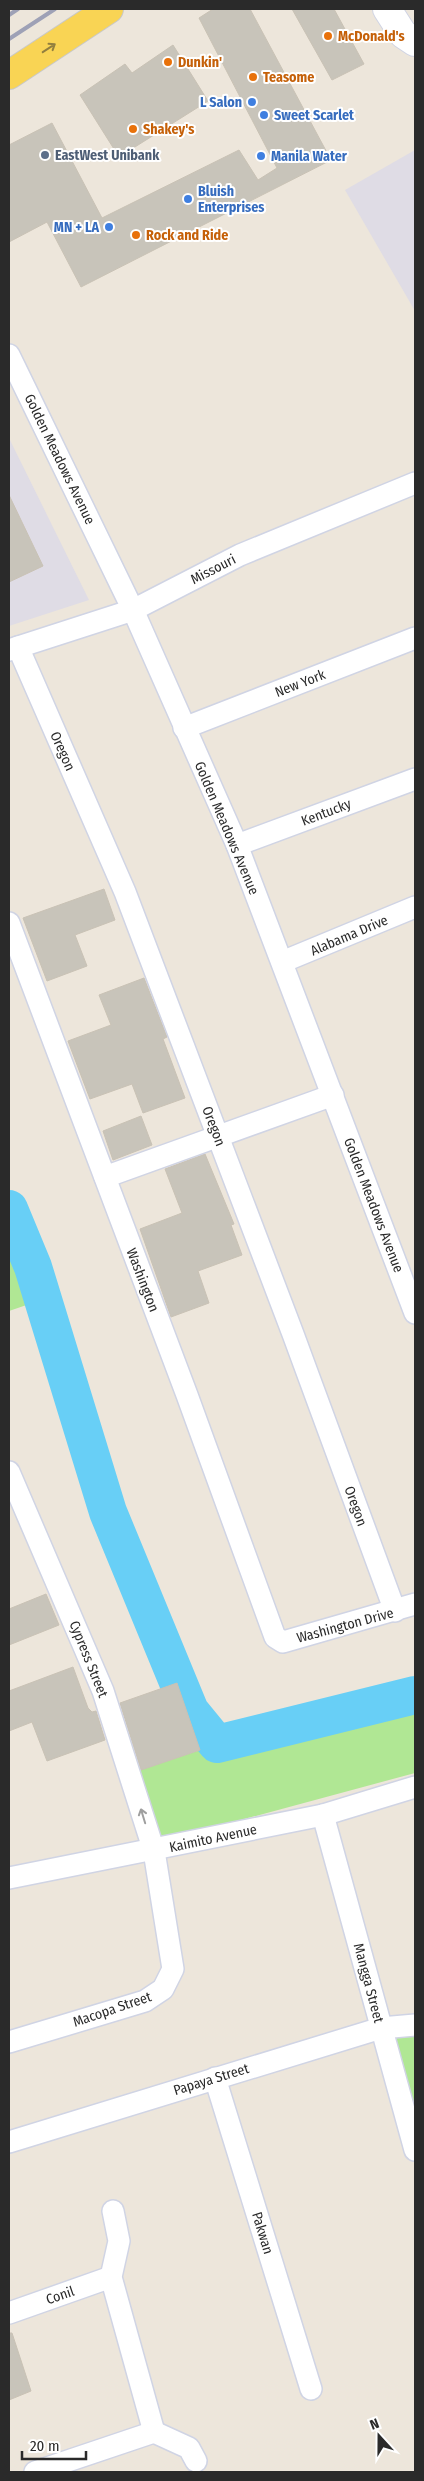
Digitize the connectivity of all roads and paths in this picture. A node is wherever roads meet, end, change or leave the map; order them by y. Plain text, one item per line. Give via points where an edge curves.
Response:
1 (109, 9) edge
2 (387, 9) edge
3 (415, 42) edge
4 (9, 75) edge
5 (9, 355) edge
6 (415, 483) edge
7 (133, 610) junction
8 (415, 638) edge
9 (13, 649) edge
10 (184, 728) junction
11 (415, 779) edge
12 (237, 845) junction
13 (415, 907) edge
14 (9, 923) edge
15 (282, 962) junction
16 (333, 1095) junction
17 (218, 1137) junction
18 (105, 1177) junction
19 (410, 1285) edge
20 (415, 1313) edge
21 (9, 1472) edge
22 (415, 1604) edge
23 (394, 1611) junction
24 (275, 1637) joint
25 (415, 1787) edge
26 (323, 1814) junction
27 (154, 1851) junction
28 (9, 1878) edge
29 (415, 2025) edge
30 (381, 2028) junction
31 (9, 2042) edge
32 (215, 2078) junction
33 (9, 2142) edge
34 (415, 2150) edge
35 (113, 2211) dead end
36 (111, 2277) junction
37 (9, 2313) edge
38 (311, 2389) dead end
39 (154, 2432) junction
40 (196, 2461) dead end
41 (36, 2472) edge

4 -> 1 main road
2 - 3 street via 403,34
5 - 7 street, Golden Meadows Avenue
6 - 7 street, Missouri via 240,555
7 - 9 street, Missouri
7 - 10 street, Golden Meadows Avenue
8 - 10 street, New York
9 - 17 street, Oregon via 126,892
10 - 12 street, Golden Meadows Avenue
11 - 12 street, Kentucky
12 - 15 street, Golden Meadows Avenue
13 - 15 street, Alabama Drive
14 - 18 street, Washington
15 - 16 street, Golden Meadows Avenue
16 - 17 street
16 - 19 street, Golden Meadows Avenue
17 - 18 street
17 - 23 street, Oregon
18 - 24 street, Washington
19 - 20 street, Golden Meadows Avenue
27 -> 21 street, Cypress Street via 103,1691
22 - 23 street, Washington Drive
23 - 24 street, Washington Drive via 283,1642
25 - 26 street, Kaimito Avenue
26 - 27 street, Kaimito Avenue
26 - 30 street, Mangga Street
27 - 28 street, Kaimito Avenue
27 - 31 street, Macopa Street via 173,1969 164,1989 145,2000
29 - 30 street, Papaya Street
30 - 32 street, Papaya Street
30 - 34 street, Mangga Street
32 - 33 street, Papaya Street
32 - 38 street, Pakwan
35 - 36 street via 119,2241
36 - 37 street, Conil
36 - 39 street
39 - 40 street via 190,2448
39 - 41 street

